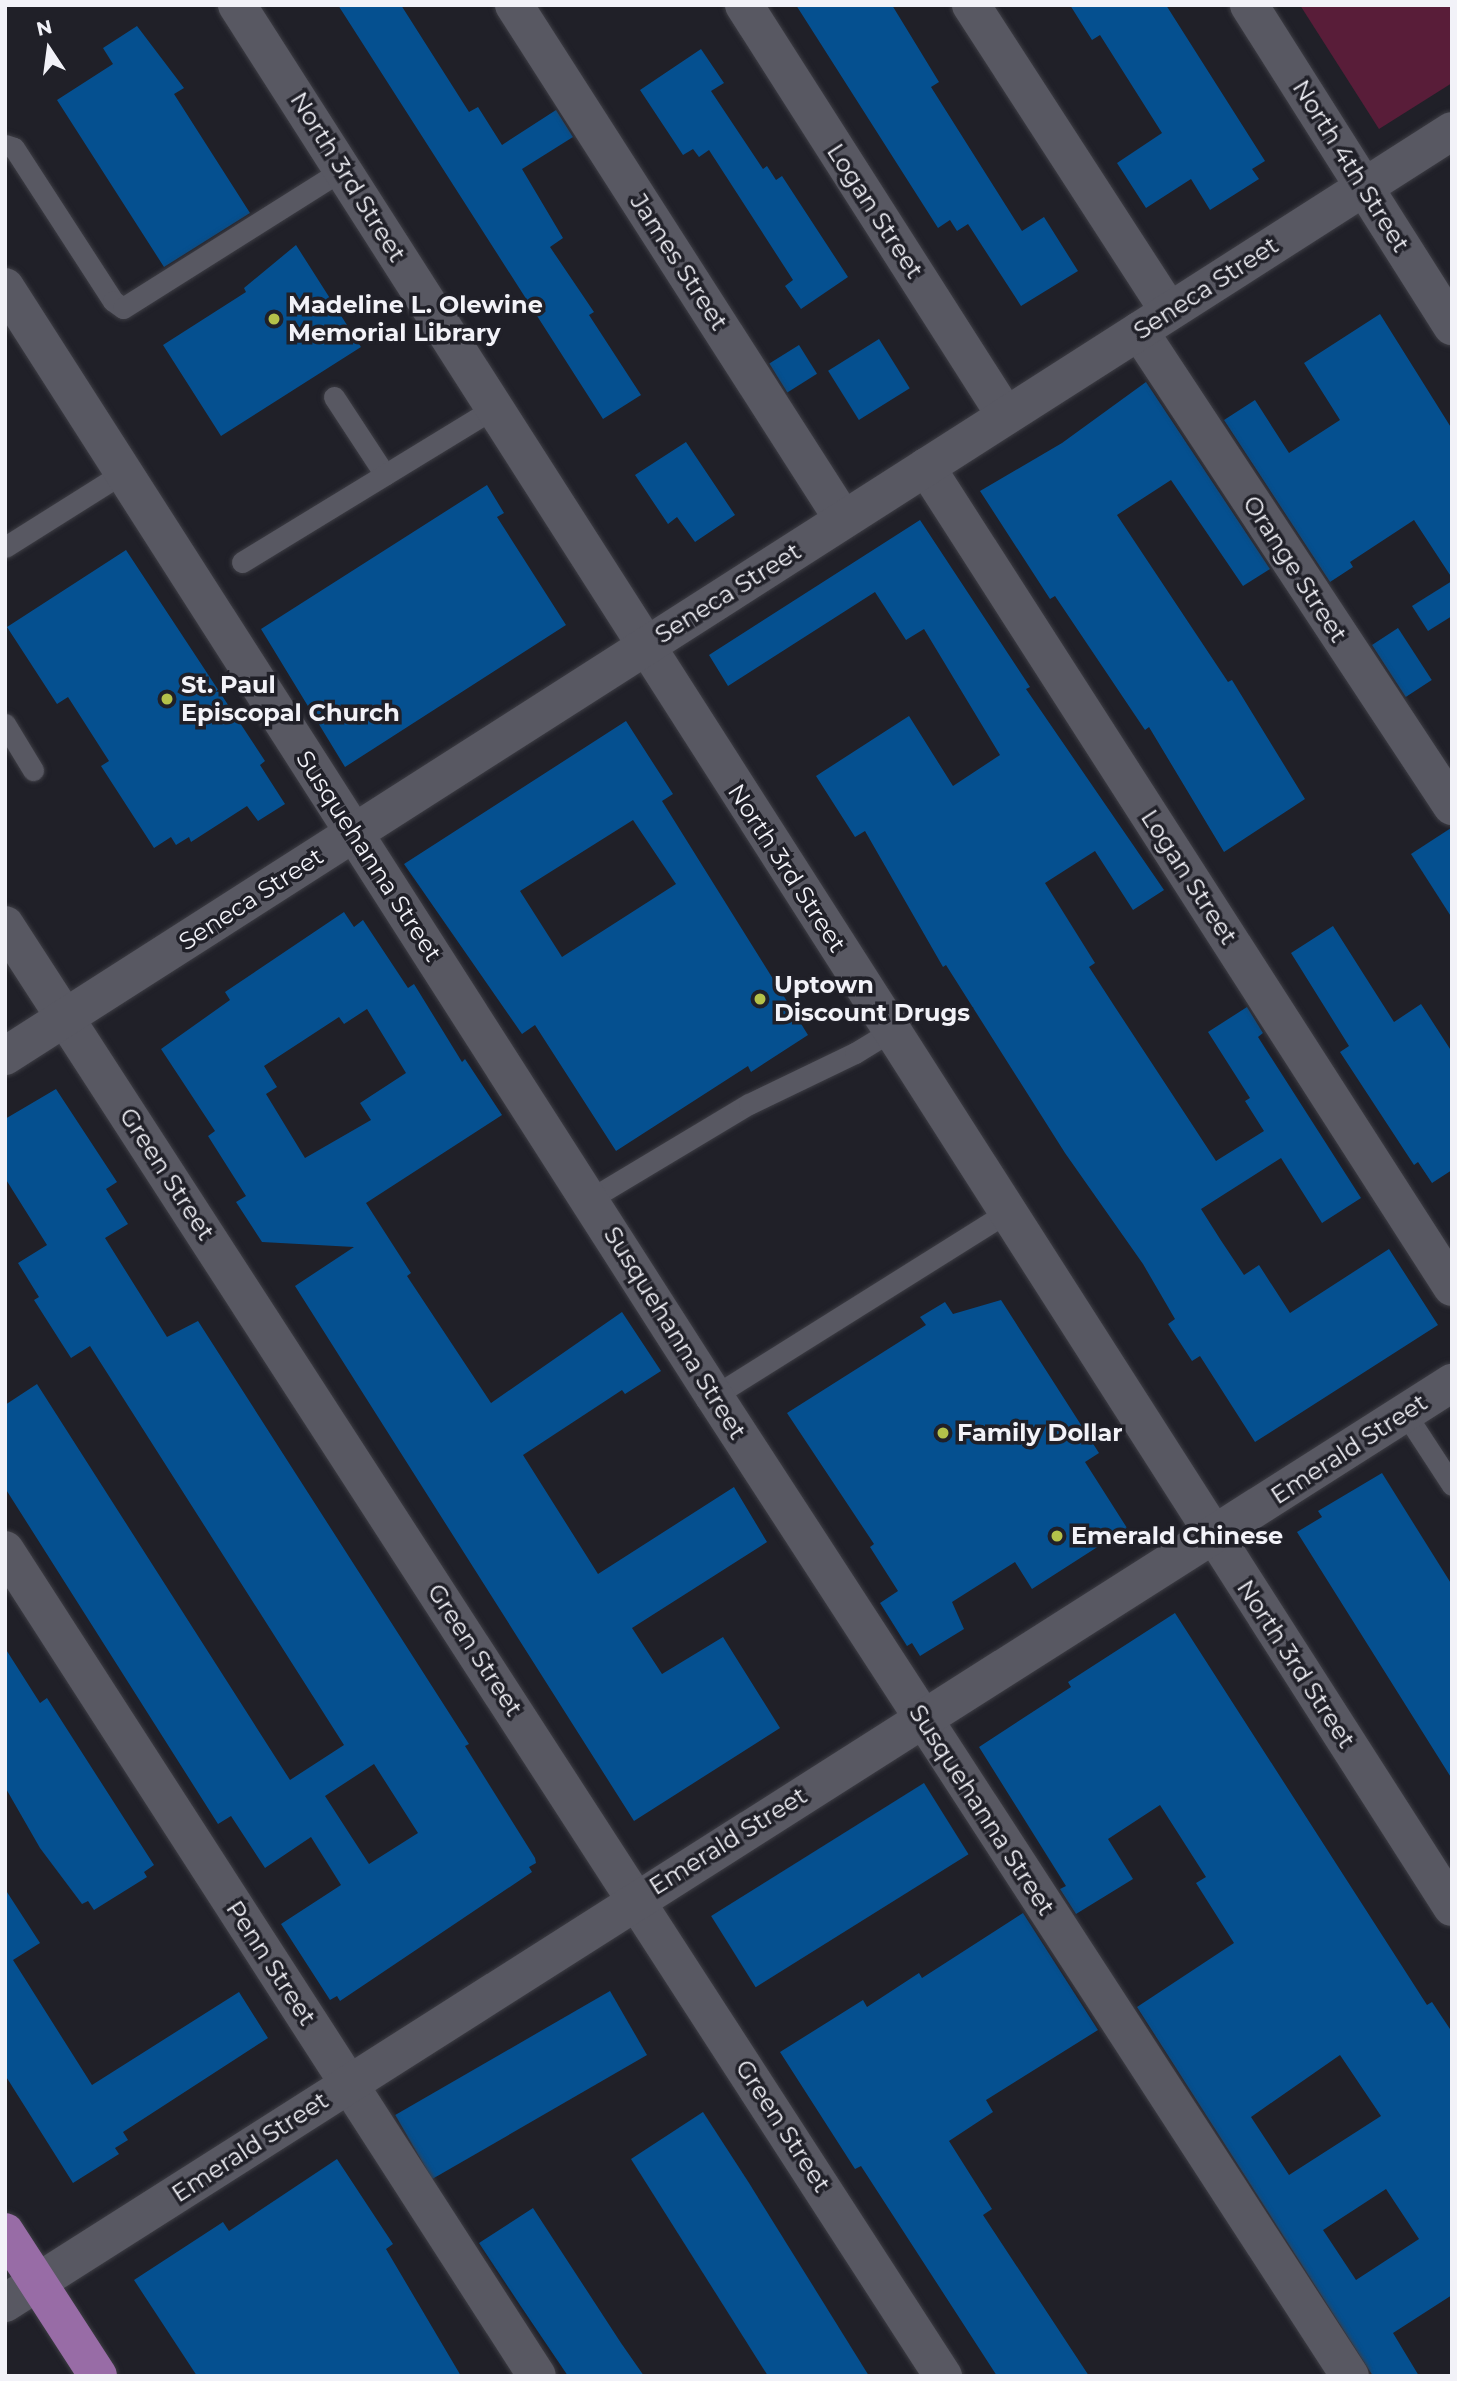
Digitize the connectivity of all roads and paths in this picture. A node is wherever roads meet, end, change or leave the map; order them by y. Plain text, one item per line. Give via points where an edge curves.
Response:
1 (237, 5) edge
2 (514, 5) edge
3 (744, 5) edge
4 (971, 5) edge
5 (1249, 5) edge
6 (1452, 131) edge
7 (5, 145) edge
8 (344, 169) junction
9 (1364, 188) junction
10 (5, 287) edge
11 (1154, 321) junction
12 (1452, 326) edge
13 (334, 397) dead end
14 (493, 408) junction
15 (1006, 416) junction
16 (926, 467) junction
17 (124, 472) junction
18 (385, 475) junction
19 (844, 519) junction
20 (5, 547) edge
21 (242, 562) dead end
22 (645, 645) junction
23 (5, 724) edge
24 (33, 770) dead end
25 (1452, 806) edge
26 (353, 832) junction
27 (5, 925) edge
28 (65, 1018) junction
29 (891, 1031) junction
30 (5, 1056) edge
31 (590, 1199) junction
32 (1007, 1212) junction
33 (1452, 1287) edge
34 (1452, 1383) edge
35 (715, 1396) junction
36 (1405, 1413) junction
37 (1452, 1485) edge
38 (1214, 1536) junction
39 (5, 1549) edge
40 (923, 1719) junction
41 (637, 1898) junction
42 (1452, 1907) edge
43 (348, 2084) junction
44 (5, 2232) edge
45 (38, 2282) junction
46 (5, 2303) edge
47 (98, 2376) edge
48 (537, 2376) edge
49 (943, 2376) edge
50 (1350, 2376) edge

1 - 8 street, North 3rd Street
2 - 19 street, James Street
3 - 15 street, Logan Street
4 - 11 street, Orange Street
5 - 9 street, North 4th Street
6 - 9 street, Seneca Street
7 - 8 lane via 13,148 113,301 123,308
8 - 14 street, North 3rd Street
9 - 11 street, Seneca Street
9 - 12 street, North 4th Street
10 - 17 street, Susquehanna Street
11 - 15 street, Seneca Street
11 - 25 street, Orange Street
13 - 18 lane
14 - 18 lane
14 - 22 street, North 3rd Street
15 - 16 street, Seneca Street
16 - 19 street, Seneca Street
16 - 33 street, Logan Street
17 - 20 lane
17 - 26 street, Susquehanna Street
18 - 21 lane
19 - 22 street, Seneca Street
22 - 26 street, Seneca Street
22 - 29 street, North 3rd Street
23 - 24 lane
26 - 28 street, Seneca Street
26 - 31 street, Susquehanna Street
27 - 28 street, Green Street
28 - 30 street, Seneca Street
28 - 41 street, Green Street
29 - 31 lane via 749,1104
29 - 32 street, North 3rd Street
31 - 35 street, Susquehanna Street
32 - 35 lane
32 - 38 street, North 3rd Street
34 - 36 street, Emerald Street
35 - 40 street, Susquehanna Street
36 - 37 lane
36 - 38 street, Emerald Street
38 - 40 street, Emerald Street
38 - 42 street, North 3rd Street
39 - 43 street, Penn Street
40 - 41 street, Emerald Street
40 - 50 street, Susquehanna Street
41 - 43 street, Emerald Street
41 - 49 street, Green Street
43 - 45 street, Emerald Street
43 - 48 street, Penn Street
44 - 45 main road
45 - 46 street, Emerald Street
45 - 47 main road

